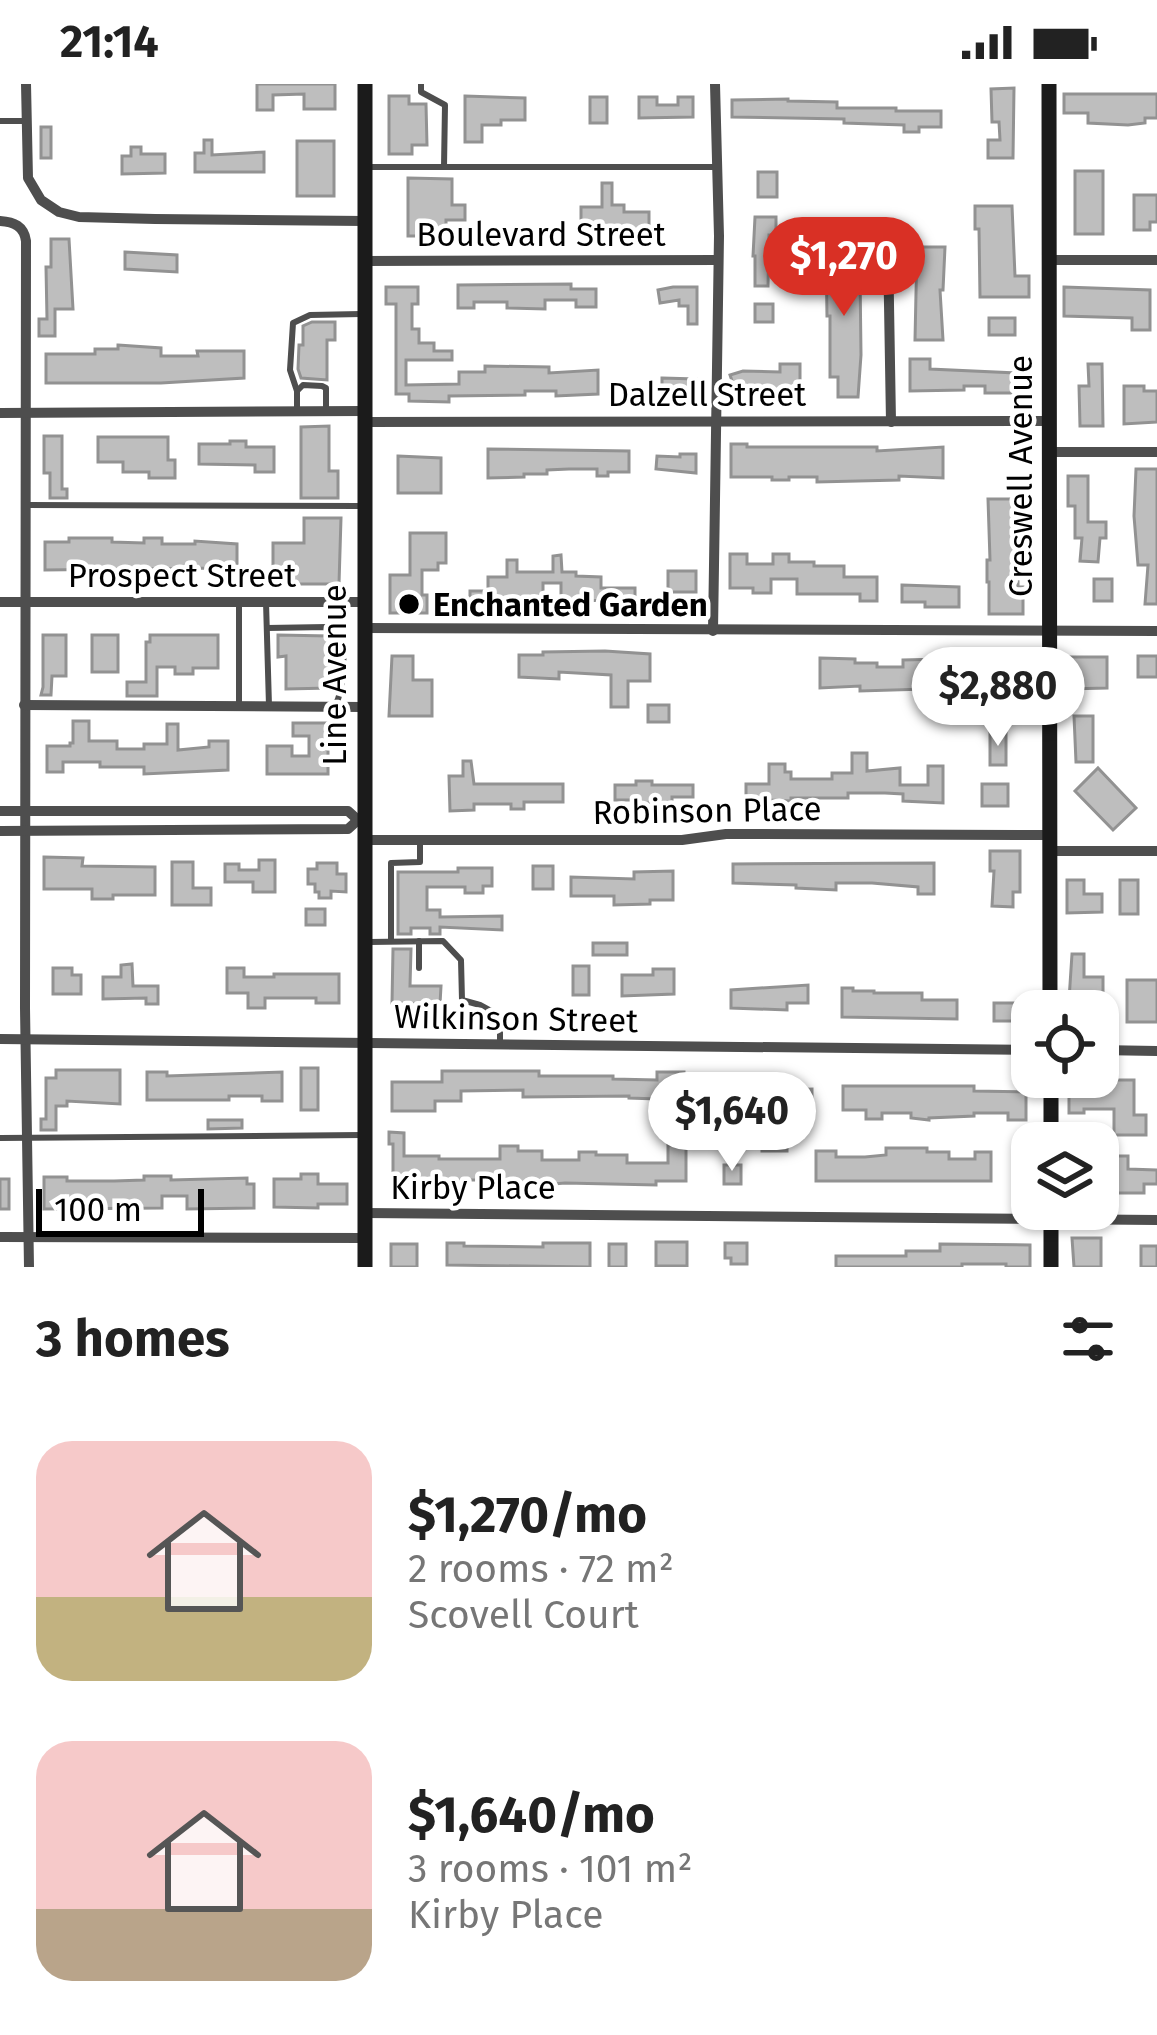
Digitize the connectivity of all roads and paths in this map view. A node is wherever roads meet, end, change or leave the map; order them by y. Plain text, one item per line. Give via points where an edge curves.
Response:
1 (26, 84) edge
2 (365, 84) edge
3 (421, 84) edge
4 (715, 84) edge
5 (1049, 84) edge
6 (0, 121) edge
7 (26, 121) junction
8 (365, 167) junction
9 (444, 167) junction
10 (718, 167) junction
11 (0, 221) edge
12 (365, 221) junction
13 (888, 244) dead end
14 (718, 260) junction
15 (1049, 260) junction
16 (1157, 260) edge
17 (365, 261) junction
18 (364, 314) junction
19 (296, 391) junction
20 (297, 411) junction
21 (326, 411) junction
22 (26, 412) junction
23 (0, 413) edge
24 (364, 416) junction
25 (716, 421) junction
26 (1049, 421) junction
27 (891, 422) junction
28 (1049, 452) junction
29 (1157, 452) edge
30 (26, 505) junction
31 (364, 506) junction
32 (0, 602) edge
33 (26, 602) junction
34 (239, 602) junction
35 (266, 602) junction
36 (364, 602) junction
37 (266, 628) junction
38 (365, 628) junction
39 (713, 631) junction
40 (1050, 631) junction
41 (1157, 631) edge
42 (24, 705) junction
43 (239, 706) junction
44 (268, 706) junction
45 (335, 707) junction
46 (363, 707) junction
47 (0, 811) edge
48 (26, 811) junction
49 (361, 820) junction
50 (0, 831) edge
51 (25, 831) junction
52 (419, 839) junction
53 (364, 840) junction
54 (1050, 843) junction
55 (1157, 851) edge
56 (391, 941) junction
57 (418, 941) junction
58 (365, 942) junction
59 (419, 968) dead end
60 (1050, 990) edge
61 (0, 1039) edge
62 (26, 1040) junction
63 (365, 1044) junction
64 (500, 1046) junction
65 (1011, 1050) edge
66 (1119, 1050) edge
67 (1157, 1051) edge
68 (365, 1135) junction
69 (0, 1138) edge
70 (27, 1138) junction
71 (364, 1213) junction
72 (1011, 1214) edge
73 (1119, 1218) edge
74 (1157, 1220) edge
75 (1051, 1230) edge
76 (0, 1237) edge
77 (28, 1238) junction
78 (364, 1238) junction
79 (29, 1267) edge
80 (364, 1267) edge
81 (1051, 1267) edge

1 - 7 street
2 - 8 main road, Line Avenue
3 - 9 lane via 421,92 445,105
4 - 10 street
5 - 15 main road, Creswell Avenue
6 - 7 lane
7 - 12 street via 36,195 79,217
8 - 9 lane
8 - 12 main road, Line Avenue
9 - 10 lane
10 - 14 street
11 - 22 street via 21,228 26,241
12 - 17 main road, Line Avenue
13 - 27 street
14 - 17 street, Boulevard Street
14 - 25 street
15 - 16 street
15 - 26 main road, Creswell Avenue
17 - 18 main road, Line Avenue
18 - 19 lane via 293,323
18 - 24 main road, Line Avenue
19 - 20 lane
19 - 21 lane via 322,386
20 - 21 street, Dalzell Street
20 - 22 street, Dalzell Street
21 - 24 street, Dalzell Street
22 - 23 street, Dalzell Street
22 - 30 street
24 - 25 street, Dalzell Street
24 - 31 main road, Line Avenue
25 - 27 street, Dalzell Street
25 - 39 street
26 - 27 street, Dalzell Street
26 - 28 main road, Creswell Avenue
28 - 29 street
28 - 40 main road, Creswell Avenue
30 - 31 lane
30 - 33 street
31 - 36 main road, Line Avenue
32 - 33 street, Prospect Street
33 - 34 street, Prospect Street
33 - 42 street
34 - 35 street, Prospect Street
34 - 43 lane
35 - 36 street, Prospect Street
35 - 37 lane
36 - 38 main road, Line Avenue
37 - 44 lane
37 - 45 lane via 339,631 343,686
38 - 39 street
38 - 46 main road, Line Avenue
39 - 40 street
40 - 41 street
40 - 54 main road, Creswell Avenue
42 - 43 street
42 - 48 street
43 - 44 street
44 - 45 street
45 - 46 street
46 - 49 main road, Line Avenue
47 - 48 street
48 - 49 street via 348,811
48 - 51 street
49 - 51 street via 348,829
49 - 53 main road, Line Avenue
50 - 51 street
51 - 62 street
52 - 53 street, Robinson Place
52 - 54 street, Robinson Place via 727,834
52 - 56 lane via 420,862 391,863
53 - 58 main road, Line Avenue
54 - 55 street, Robinson Place
54 - 60 main road, Creswell Avenue
56 - 57 lane
56 - 58 lane
57 - 59 lane
57 - 64 lane via 443,941 461,960 462,1000 500,1016
58 - 63 main road, Line Avenue
61 - 62 street, Wilkinson Street
62 - 63 street, Wilkinson Street
62 - 70 street
63 - 64 street, Wilkinson Street
63 - 68 main road, Line Avenue
64 - 65 street, Wilkinson Street
66 - 67 street
68 - 70 lane
68 - 71 main road, Line Avenue
69 - 70 lane
70 - 77 street
71 - 72 street, Kirby Place
71 - 78 main road, Line Avenue
73 - 74 street, Kirby Place
75 - 81 main road
76 - 77 street, Kirby Place
77 - 78 street, Kirby Place
77 - 79 street
78 - 80 main road, Line Avenue

